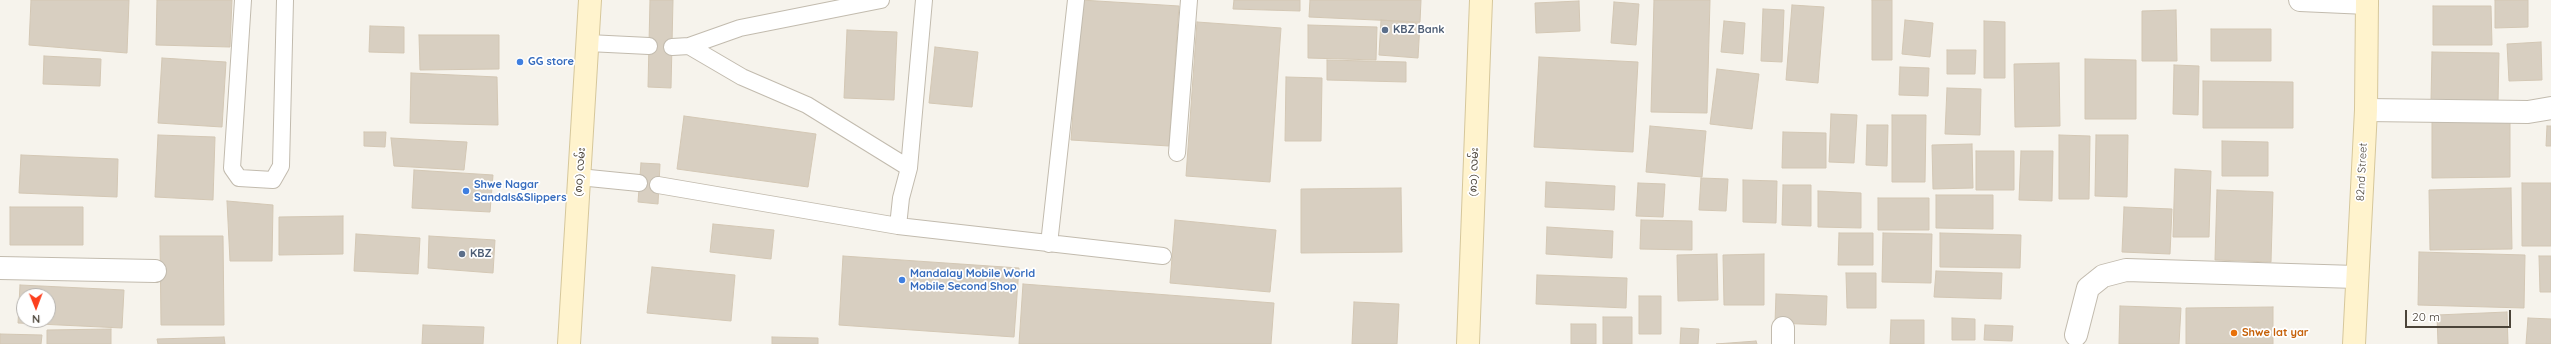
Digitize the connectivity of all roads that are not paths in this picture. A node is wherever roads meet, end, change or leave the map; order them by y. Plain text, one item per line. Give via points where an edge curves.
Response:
1 (243, 0) edge
2 (285, 0) edge
3 (590, 0) edge
4 (881, 0) edge
5 (924, 0) edge
6 (1076, 0) edge
7 (1189, 0) edge
8 (1481, 0) edge
9 (2300, 0) edge
10 (2367, 2) edge
11 (588, 44) junction
12 (649, 46) dead end
13 (689, 46) junction
14 (672, 47) dead end
15 (2551, 108) edge
16 (2366, 110) junction
17 (1177, 153) dead end
18 (909, 168) junction
19 (579, 178) junction
20 (639, 183) dead end
21 (658, 185) dead end
22 (898, 226) junction
23 (1049, 244) junction
24 (1163, 256) dead end
25 (0, 268) edge
26 (154, 271) dead end
27 (2356, 277) junction
28 (2076, 335) dead end
29 (569, 344) edge
30 (1468, 344) edge
31 (2354, 344) edge

1 - 2 lane via 232,168 238,178 273,180 281,166
3 - 11 street, (၈၀) လမ်း
4 - 13 lane via 740,28
5 - 18 lane
6 - 23 lane
7 - 17 lane
8 - 30 street, (၈၁) လမ်း
9 - 10 street
10 - 16 street, 82nd Street
11 - 12 lane
11 - 19 street, (၈၀) လမ်း
13 - 14 lane
13 - 18 lane via 742,77 808,104
15 - 16 street via 2528,112
16 - 27 street, 82nd Street
18 - 22 lane via 901,198
19 - 20 lane
19 - 29 street, (၈၀) လမ်း
21 - 22 lane
22 - 23 lane
23 - 24 lane
25 - 26 street
27 - 28 street via 2126,270 2102,276 2088,288
27 - 31 street, 82nd Street

